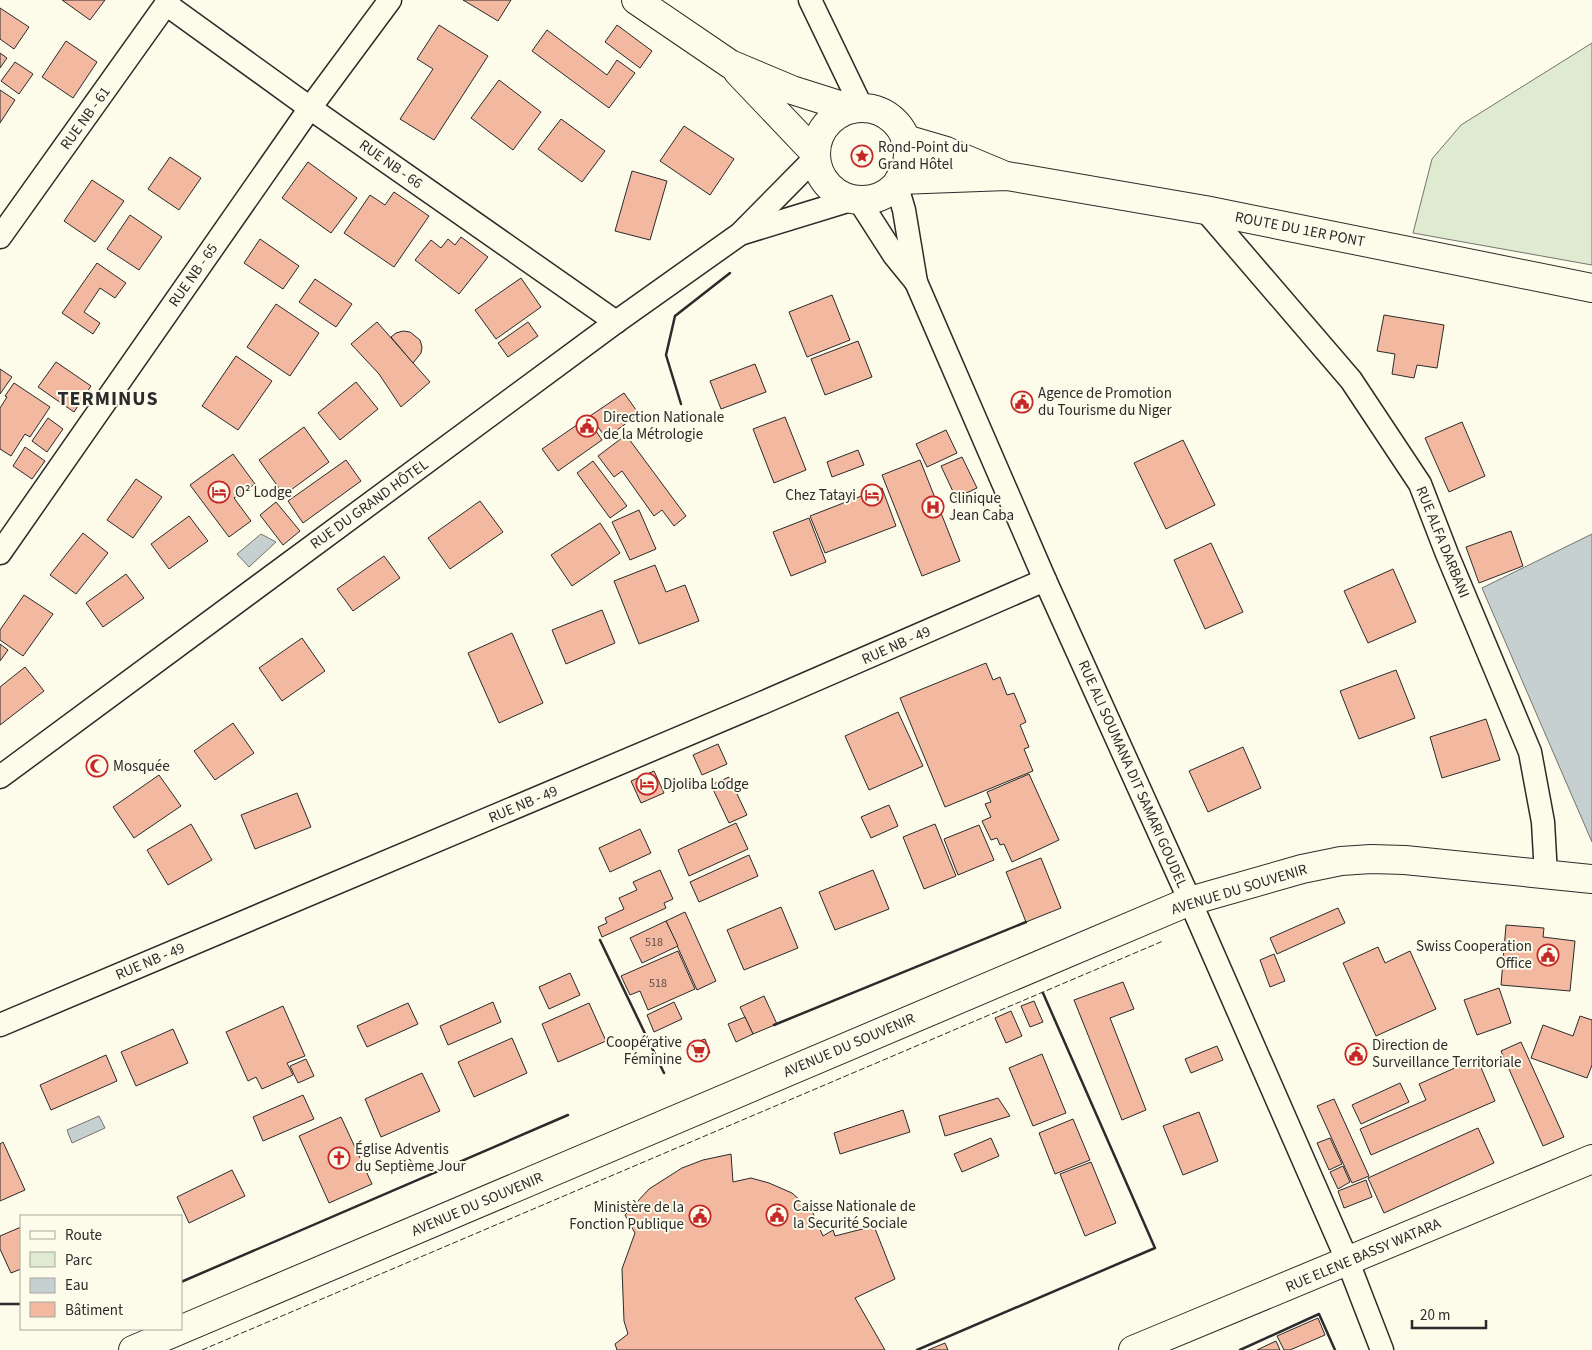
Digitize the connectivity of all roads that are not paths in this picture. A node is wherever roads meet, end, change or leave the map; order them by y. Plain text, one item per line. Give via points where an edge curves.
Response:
1 (390, 0) edge
2 (636, 0) edge
3 (810, 0) edge
4 (168, 2) edge
5 (821, 10) edge
6 (730, 64) junction
7 (310, 108) junction
8 (857, 108) junction
9 (905, 139) junction
10 (815, 155) junction
11 (1007, 176) junction
12 (898, 182) junction
13 (856, 199) junction
14 (1205, 210) junction
15 (740, 234) junction
16 (0, 237) edge
17 (916, 282) junction
18 (1592, 288) edge
19 (616, 322) junction
20 (0, 553) edge
21 (1044, 580) junction
22 (0, 778) edge
23 (1546, 874) junction
24 (1592, 879) edge
25 (1190, 900) junction
26 (0, 1024) edge
27 (1592, 1159) edge
28 (1348, 1262) junction
29 (182, 1329) edge
30 (180, 1330) edge
31 (133, 1350) edge
32 (1133, 1350) edge
33 (1382, 1350) edge

1 - 7 street, RUE NB - 65
2 - 6 main road
3 - 5 street
4 - 7 street, RUE NB - 66
4 - 16 street, RUE NB - 61
5 - 8 street
6 - 8 main road via 792,90
6 - 10 main road
7 - 19 street, RUE NB - 66
7 - 20 street, RUE NB - 65
8 - 9 main road via 888,116
8 - 10 main road via 838,114 826,124 818,138
9 - 11 main road, ROUTE DU 1ER PONT
9 - 12 main road via 907,161
10 - 13 main road via 819,172 827,184 839,194
10 - 15 street, RUE DU GRAND HÔTEL
11 - 12 main road, ROUTE DU 1ER PONT
11 - 14 main road, ROUTE DU 1ER PONT
12 - 13 main road via 879,196
12 - 17 street, RUE ALI SOUMANA DIT SAMARI GOUDEL
13 - 15 street, RUE DU GRAND HÔTEL
13 - 17 street, RUE ALI SOUMANA DIT SAMARI GOUDEL
14 - 18 main road, ROUTE DU 1ER PONT
14 - 23 street, RUE ALFA DARBANI via 1351,380 1420,484 1530,752 1543,822
15 - 19 street, RUE DU GRAND HÔTEL
17 - 21 street, RUE ALI SOUMANA DIT SAMARI GOUDEL
19 - 22 street, RUE DU GRAND HÔTEL
21 - 25 street, RUE ALI SOUMANA DIT SAMARI GOUDEL
21 - 26 street, RUE NB - 49 via 762,703
23 - 24 main road, AVENUE DU SOUVENIR
23 - 25 main road, AVENUE DU SOUVENIR via 1405,860 1351,860 1302,869
25 - 28 street, RUE ALI SOUMANA DIT SAMARI GOUDEL
25 - 29 main road, AVENUE DU SOUVENIR
27 - 28 main road, RUE ELENE BASSY WATARA
28 - 32 main road, RUE ELENE BASSY WATARA
28 - 33 street, RUE ALI SOUMANA DIT SAMARI GOUDEL
30 - 31 main road, AVENUE DU SOUVENIR

